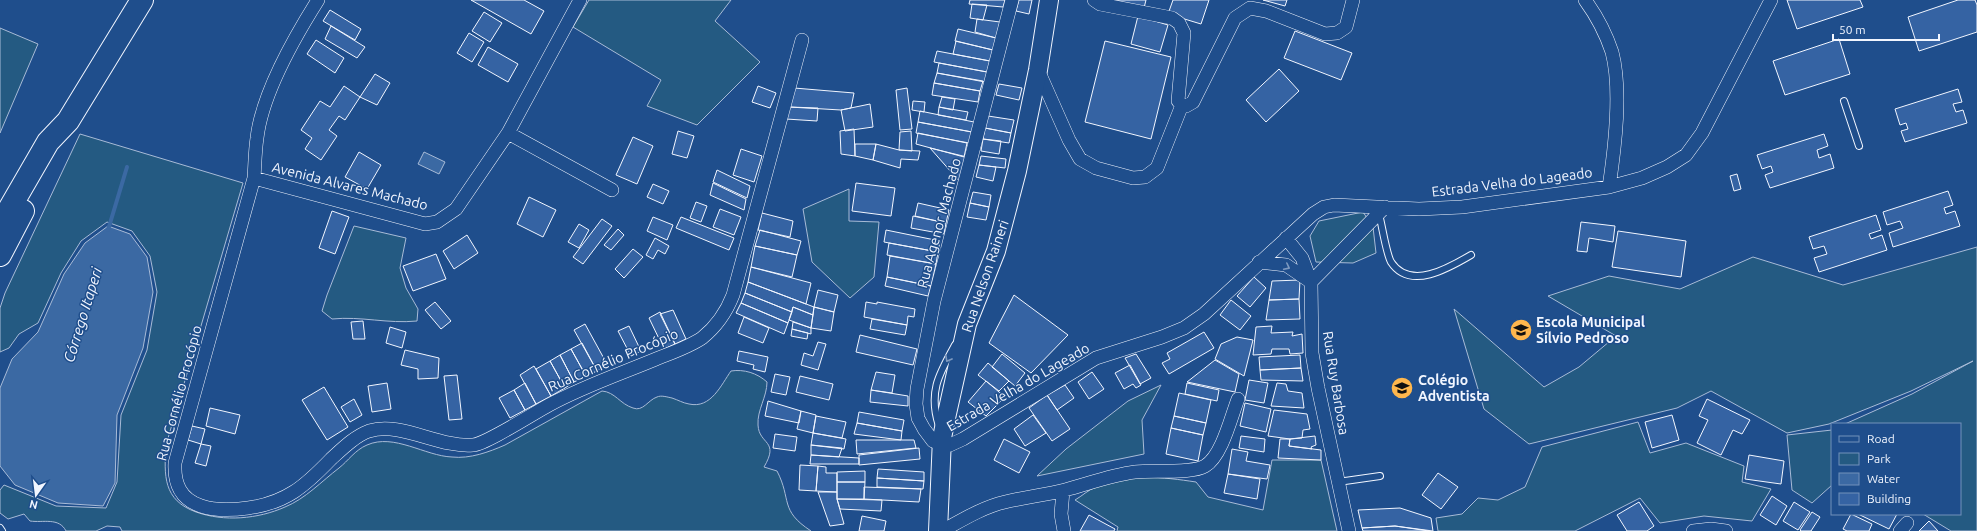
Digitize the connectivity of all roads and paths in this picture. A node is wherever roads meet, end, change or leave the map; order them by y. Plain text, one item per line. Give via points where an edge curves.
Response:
1 (142, 0) edge
2 (318, 0) edge
3 (580, 0) edge
4 (1012, 0) edge
5 (1049, 0) edge
6 (1094, 0) edge
7 (1353, 0) edge
8 (1585, 0) edge
9 (1771, 0) edge
10 (802, 40) dead end
11 (1038, 70) junction
12 (1844, 101) dead end
13 (1182, 104) junction
14 (68, 121) junction
15 (508, 134) junction
16 (1859, 146) dead end
17 (254, 178) junction
18 (1609, 186) junction
19 (612, 190) dead end
20 (1382, 211) junction
21 (0, 225) edge
22 (1286, 238) junction
23 (0, 255) edge
24 (1471, 255) dead end
25 (1260, 262) junction
26 (1311, 282) junction
27 (1238, 399) dead end
28 (942, 442) junction
29 (1380, 476) dead end
30 (1338, 482) junction
31 (1063, 491) junction
32 (0, 528) edge
33 (2, 531) edge
34 (938, 531) edge
35 (942, 531) edge
36 (1064, 531) edge
37 (1349, 531) edge
38 (1693, 531) edge
39 (1726, 531) edge

1 - 14 highway
2 - 17 street, Rua Cornélio Procópio via 290,49 265,104 257,136
3 - 15 street, Avenida Alvares Machado
4 - 28 street, Rua Agenor Machado via 920,364 916,404 918,418 933,441
5 - 11 main road, Rua Nelson Raineri
6 - 13 street via 1100,4 1172,18 1179,23 1184,33 1178,101
7 - 13 street via 1346,27 1337,33 1325,34 1266,11 1250,8 1235,18 1193,102 1186,106
8 - 18 street via 1603,31 1615,69 1616,125
9 - 18 street, Estrada Velha do Lageado via 1702,133 1686,154 1667,167 1642,178
10 - 17 street, Rua Cornélio Procópio via 733,295 726,312 711,330 701,338 672,352 562,397 480,444 458,445 398,431 373,430 349,443 294,494 256,507 219,510 204,507 184,497 174,476 175,463
11 - 13 street via 1080,159 1096,168 1133,178 1145,177 1157,168
11 - 28 main road, Rua Nelson Raineri via 1017,171 996,251 967,324
12 - 16 lane
14 - 21 highway via 48,142
14 - 23 highway via 60,148
15 - 17 street, Avenida Alvares Machado via 456,209 437,222 414,222
15 - 19 street
18 - 20 street, Estrada Velha do Lageado via 1462,207
20 - 22 street, Estrada Velha do Lageado via 1346,205 1324,207
20 - 24 lane via 1390,261 1398,271 1411,277 1437,272
20 - 26 street
22 - 25 street, Estrada Velha do Lageado
22 - 26 street, Rua Ruy Barbosa via 1302,258
25 -> 26 street via 1286,265
25 - 28 street, Estrada Velha do Lageado via 1191,324 1162,337 1096,358 963,439 950,445
26 - 30 street, Rua Ruy Barbosa via 1312,353
27 - 31 street via 1218,450 1204,467 1109,476
28 - 34 main road, Rua Nelson Raineri
29 - 30 lane
30 - 37 street, Rua Ruy Barbosa
31 - 35 street via 1004,502
31 - 36 street via 1061,514
32 - 33 lane
38 - 39 street

